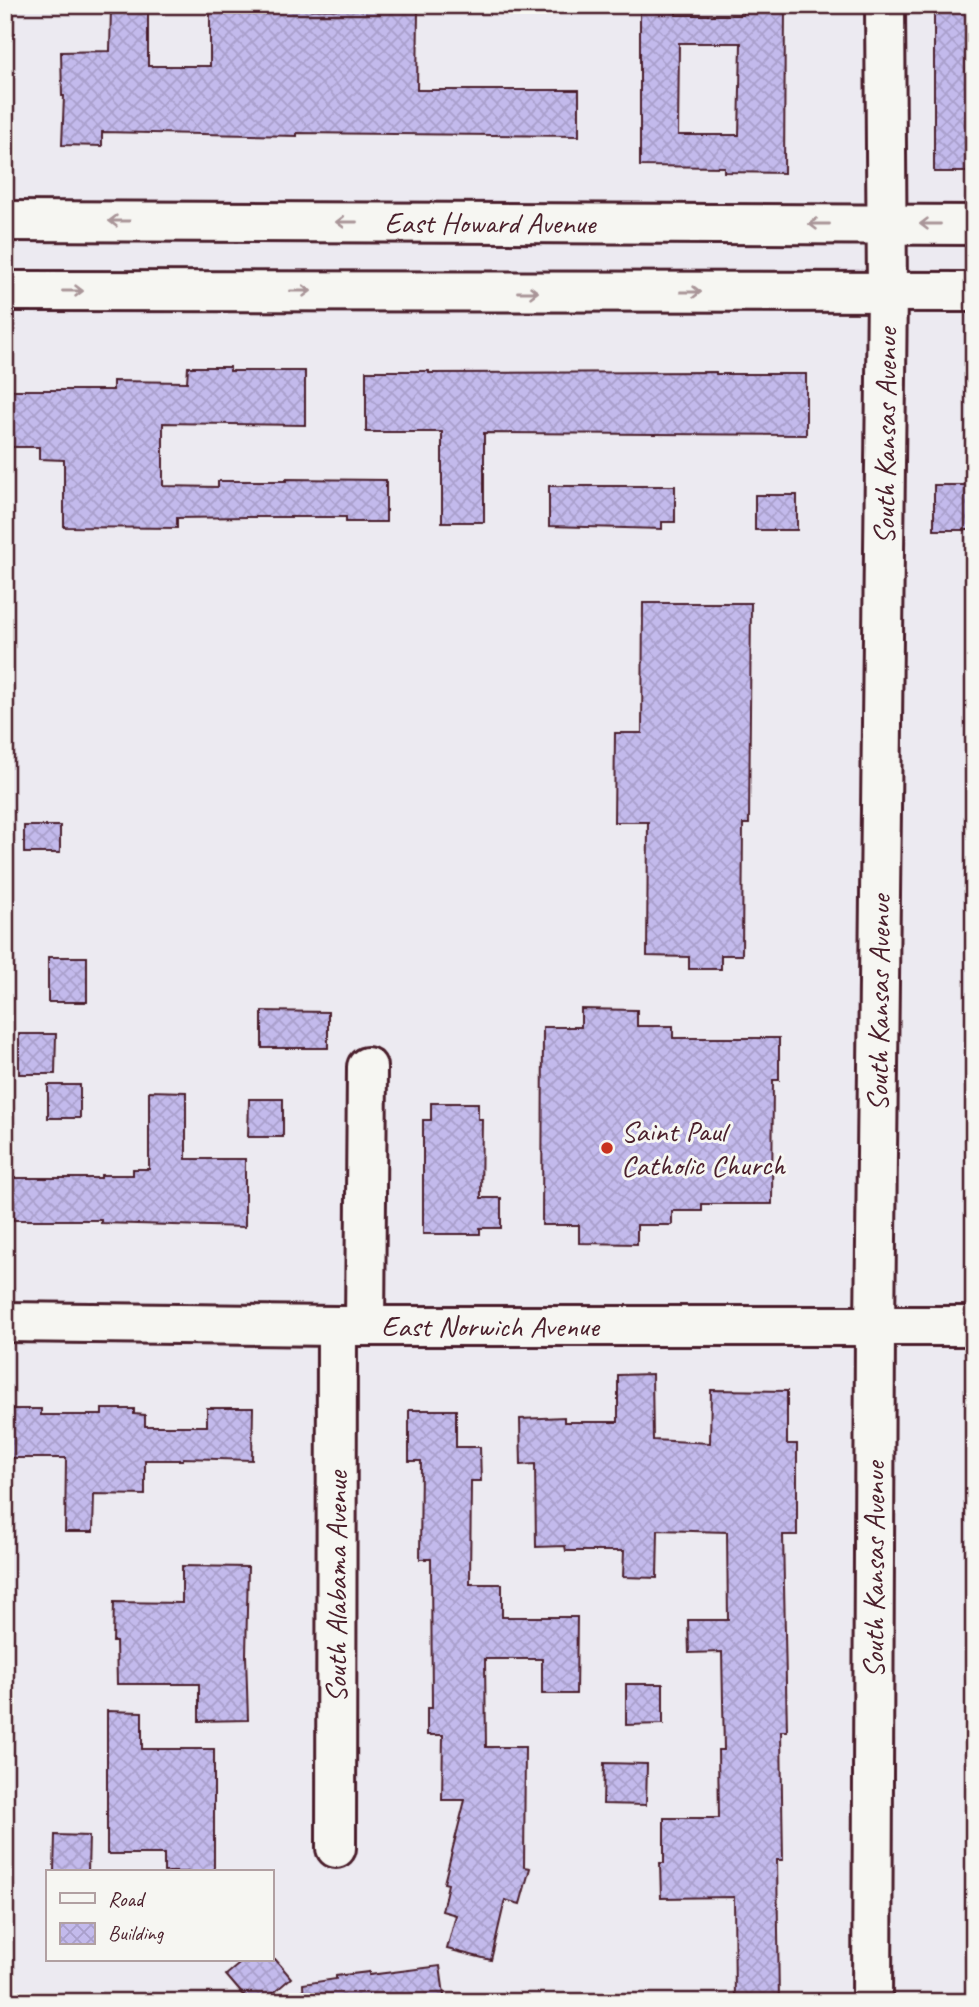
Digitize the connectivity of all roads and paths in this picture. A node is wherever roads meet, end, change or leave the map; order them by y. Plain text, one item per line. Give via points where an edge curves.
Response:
1 (885, 5) edge
2 (5, 221) edge
3 (887, 224) junction
4 (974, 225) edge
5 (5, 291) edge
6 (887, 292) junction
7 (974, 292) edge
8 (368, 1067) dead end
9 (5, 1322) edge
10 (351, 1326) junction
11 (876, 1326) junction
12 (974, 1326) edge
13 (336, 1848) dead end
14 (872, 2002) edge

1 - 3 street, South Kansas Avenue
3 -> 2 street, East Howard Avenue
4 -> 3 street, East Howard Avenue
3 - 6 street, South Kansas Avenue
5 -> 6 street
6 - 7 street
6 - 11 street, South Kansas Avenue
8 - 10 street, South Alabama Avenue
9 - 10 street, East Norwich Avenue
10 - 11 street, East Norwich Avenue
10 - 13 street, South Alabama Avenue
11 - 12 street, East Norwich Avenue
11 - 14 street, South Kansas Avenue

